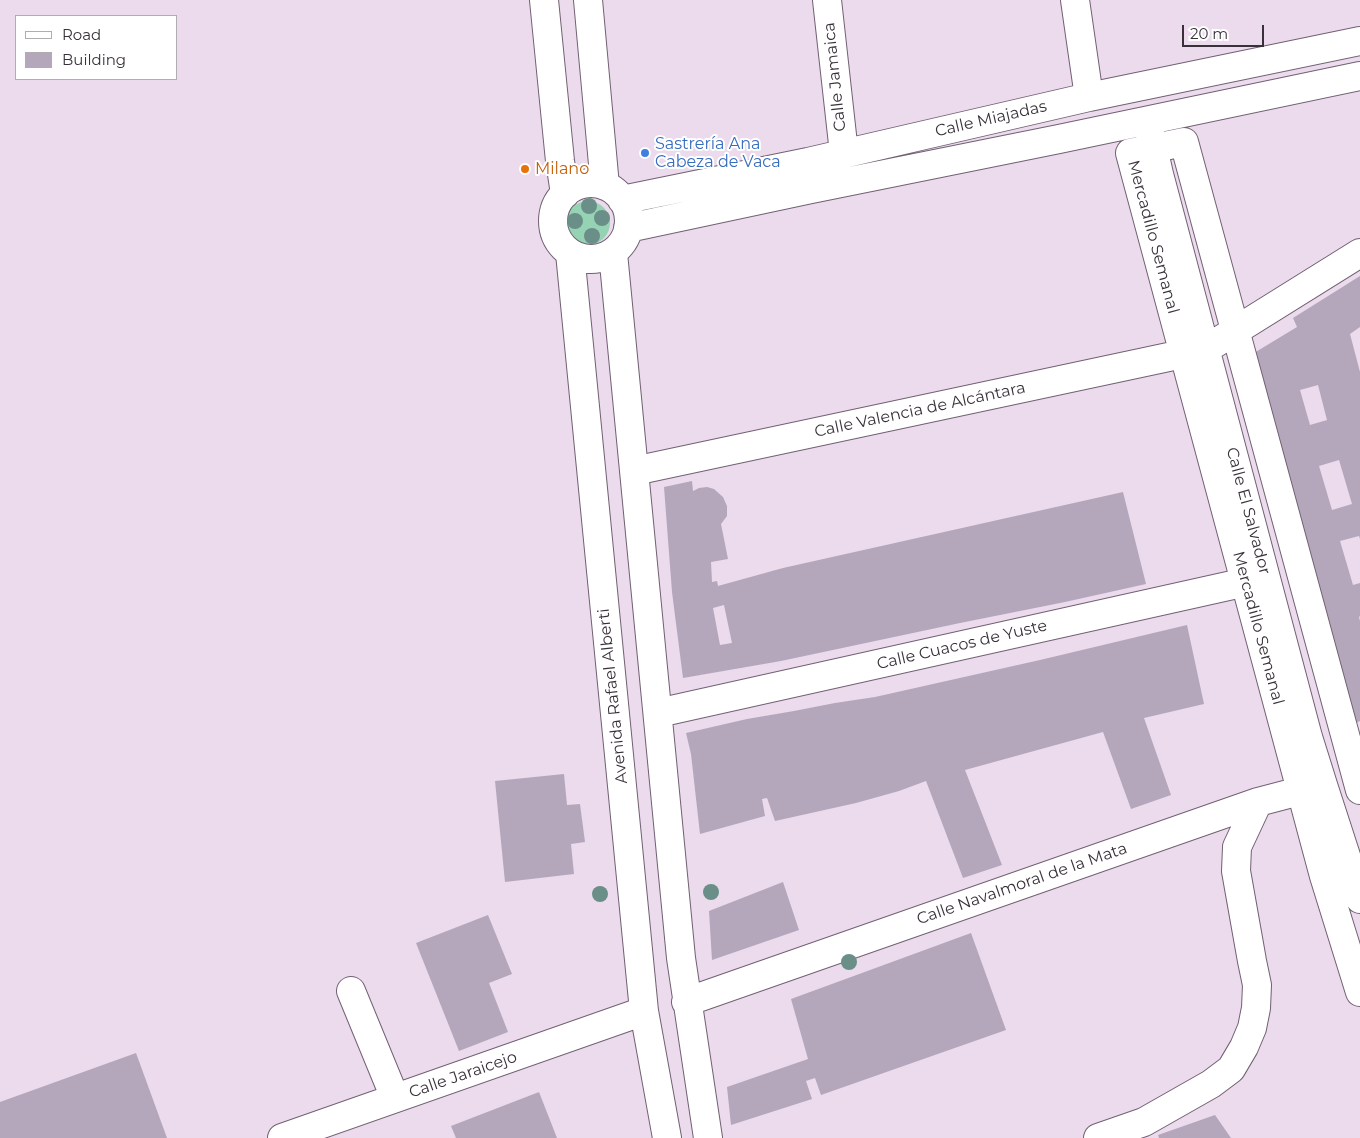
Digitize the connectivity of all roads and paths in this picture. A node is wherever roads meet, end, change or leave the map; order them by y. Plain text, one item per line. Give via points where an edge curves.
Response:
1 (544, 0) edge
2 (588, 0) edge
3 (827, 0) edge
4 (1075, 0) edge
5 (1360, 41) edge
6 (1360, 76) edge
7 (1089, 97) junction
8 (1147, 121) junction
9 (844, 154) junction
10 (614, 193) junction
11 (565, 194) junction
12 (628, 228) junction
13 (570, 252) junction
14 (613, 253) junction
15 (1360, 253) edge
16 (1206, 349) junction
17 (634, 471) junction
18 (1266, 578) junction
19 (658, 713) junction
20 (1358, 779) edge
21 (1312, 788) junction
22 (1258, 802) junction
23 (1360, 899) edge
24 (351, 991) dead end
25 (1360, 992) edge
26 (686, 1002) junction
27 (644, 1011) junction
28 (395, 1098) junction
29 (1136, 1132) edge
30 (282, 1138) edge
31 (667, 1138) edge
32 (708, 1138) edge
33 (1098, 1138) edge

1 - 11 street
2 - 10 street
3 - 9 street, Calle Jamaica
4 - 7 street
5 - 7 street, Calle Miajadas
6 - 8 street, Calle Miajadas
7 - 9 street, Calle Miajadas
8 - 12 street, Calle Miajadas
8 - 16 street, Calle El Salvador
9 - 10 street, Calle Miajadas
10 - 11 street via 594,183 573,187
10 - 12 street via 627,208
11 - 13 street via 558,202 553,224 556,236
12 - 14 street via 626,237
13 - 14 street via 580,258 591,259
13 - 27 street, Avenida Rafael Alberti
14 - 17 street
15 - 16 street, Calle Valencia de Alcántara
16 - 17 street, Calle Valencia de Alcántara
16 - 18 street, Calle El Salvador
17 - 19 street
18 - 19 street, Calle Cuacos de Yuste
18 - 21 street, Calle El Salvador
19 - 26 street
20 - 21 street, Calle Navalmoral de la Mata
20 - 21 street, Mercadillo Semanal via 1184,142 1130,154
21 - 22 street, Calle Navalmoral de la Mata
21 - 23 street, Calle El Salvador
21 - 25 street, Mercadillo Semanal via 1324,876
22 - 26 street, Calle Navalmoral de la Mata
22 - 29 street via 1237,847 1236,871 1257,985 1252,1028 1231,1069 1144,1122
24 - 28 street
26 - 32 street
27 - 28 street, Calle Jaraicejo
27 - 31 street, Avenida Rafael Alberti
28 - 30 street, Calle Jaraicejo
29 - 33 street

